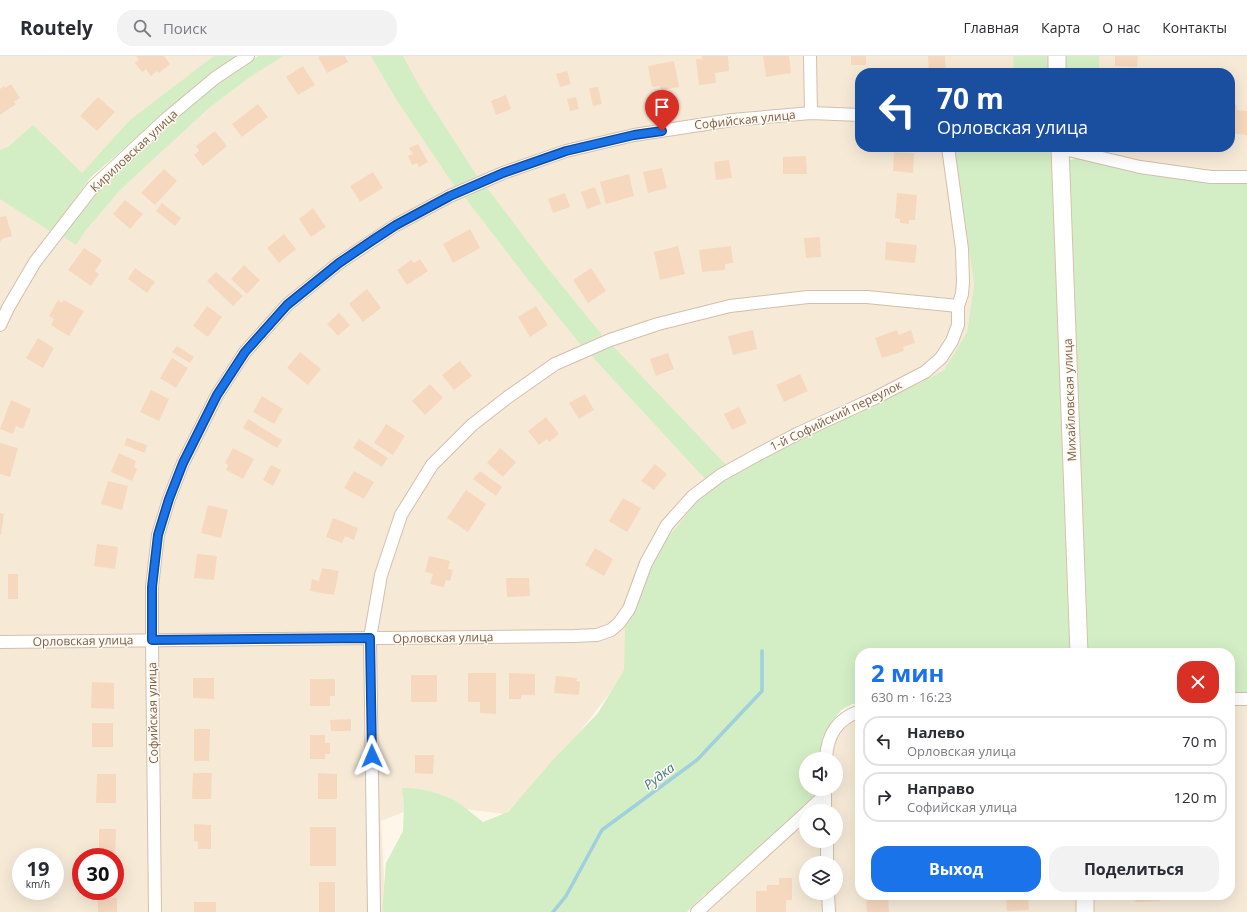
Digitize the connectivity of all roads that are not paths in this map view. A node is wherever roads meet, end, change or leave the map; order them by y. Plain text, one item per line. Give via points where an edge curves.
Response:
1 (248, 56) edge
2 (810, 56) edge
3 (1057, 56) edge
4 (1057, 68) edge
5 (811, 113) junction
6 (855, 115) edge
7 (949, 152) edge
8 (1060, 152) edge
9 (1080, 152) edge
10 (1247, 177) edge
11 (958, 306) junction
12 (0, 324) edge
13 (597, 635) joint
14 (370, 638) junction
15 (152, 640) junction
16 (0, 642) edge
17 (1079, 648) edge
18 (1235, 699) edge
19 (1247, 699) edge
20 (855, 713) edge
21 (827, 752) edge
22 (821, 796) edge
23 (814, 804) edge
24 (799, 819) edge
25 (828, 900) edge
26 (1084, 900) edge
27 (155, 912) edge
28 (374, 912) edge
29 (697, 912) edge
30 (828, 912) edge
31 (1085, 912) edge

1 - 12 street, Кириловская улица via 215,78 166,119 93,187 35,262
2 - 5 street
3 - 4 street
5 - 6 street, Софийская улица
5 - 15 street, Софийская улица via 732,120 634,135 566,151 503,173 450,196 396,225 339,263 287,305 245,352 217,395 183,463 158,535 152,587
7 - 11 street, 1-й Софийский переулок via 962,249 963,282
8 - 17 street, Михайловская улица
9 - 10 street via 1140,167 1211,177
11 - 13 street, 1-й Софийский переулок via 958,325 952,341 941,358 925,372 757,455 721,475 692,496 667,525 646,563 629,609 623,618 611,630
11 - 14 street via 867,297 808,297 730,306 658,324 610,340 555,364 472,425 432,465 402,514 381,576
13 - 14 street, Орловская улица
14 - 15 street, Орловская улица
14 - 28 street
15 - 16 street, Орловская улица
15 - 27 street, Софийская улица
18 - 19 street
20 - 21 street via 843,719 836,727 829,738
22 - 23 street
24 - 29 street
25 - 30 street
26 - 31 street

